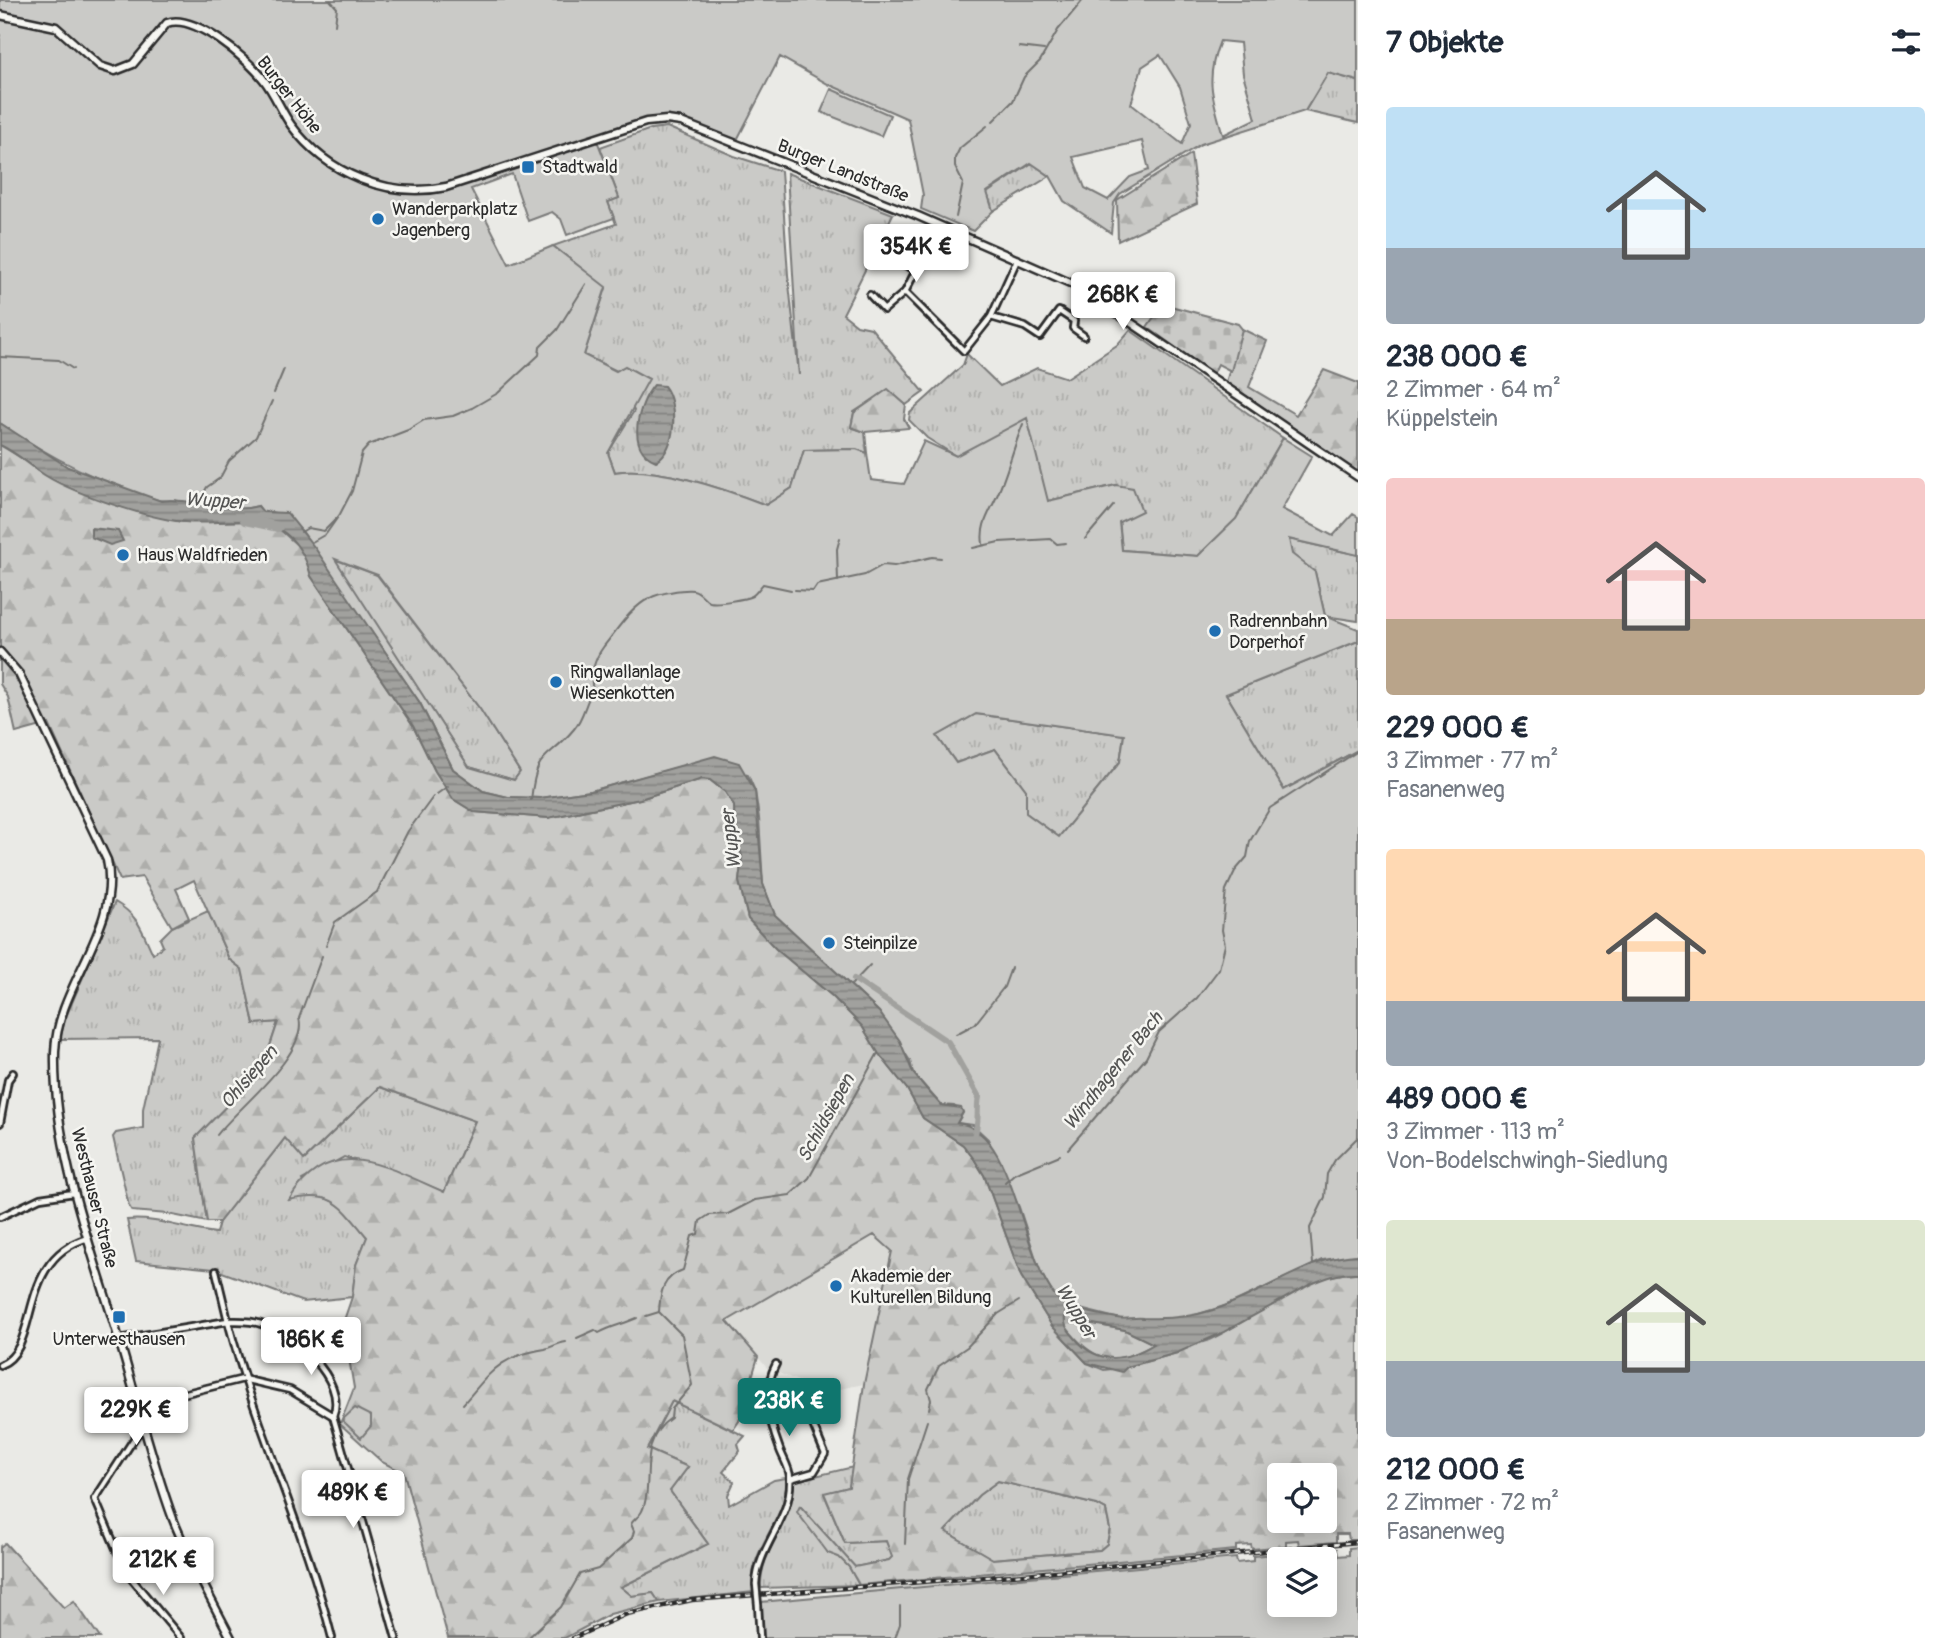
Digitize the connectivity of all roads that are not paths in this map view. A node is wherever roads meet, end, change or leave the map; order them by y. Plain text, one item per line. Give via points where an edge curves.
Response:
1 (0, 15) edge
2 (386, 188) joint
3 (888, 257) dead end
4 (1017, 259) junction
5 (905, 292) junction
6 (870, 295) dead end
7 (991, 317) junction
8 (1084, 335) dead end
9 (1358, 477) edge
10 (0, 652) edge
11 (13, 1073) dead end
12 (0, 1123) edge
13 (76, 1193) junction
14 (0, 1217) edge
15 (88, 1238) junction
16 (216, 1271) dead end
17 (228, 1321) junction
18 (119, 1339) junction
19 (776, 1364) dead end
20 (0, 1365) edge
21 (243, 1379) junction
22 (138, 1405) junction
23 (333, 1416) junction
24 (811, 1420) dead end
25 (143, 1424) junction
26 (790, 1479) junction
27 (181, 1638) edge
28 (232, 1638) edge
29 (332, 1638) edge
30 (396, 1638) edge
31 (760, 1638) edge

1 - 2 main road, Burger Höhe via 54,26 100,66 115,71 131,66 167,23 188,23 254,68 309,145 349,174
2 - 4 main road, Burger Landstraße via 446,187 646,122 672,120
3 - 5 street via 916,270
4 - 7 street
4 - 9 main road, Burger Landstraße via 1097,297
5 - 6 street via 884,310
5 - 7 street via 961,351
7 - 8 street via 1025,327 1040,337 1059,311
10 - 13 main road, Westhauser Straße via 19,674 103,847 110,878 105,910 55,1044 62,1135
11 - 12 street
13 - 14 street via 40,1198
13 - 15 main road, Westhauser Straße
15 - 18 main road, Westhauser Straße
15 - 20 street via 71,1244 47,1269 30,1306 21,1346
16 - 17 street
17 - 18 street
17 - 21 street
17 - 23 street via 263,1324 304,1349 332,1389
18 - 22 main road, Westhauser Straße
19 - 26 street via 767,1405
21 - 22 street
21 - 23 street via 290,1390
21 - 29 street via 317,1580
22 - 25 main road, Westhauser Straße
23 - 30 street
24 - 26 street via 825,1454 814,1472
25 - 27 street via 95,1499 126,1572
25 - 28 main road, Westhauser Straße via 179,1532
26 - 31 street, bridge via 785,1515 756,1584

